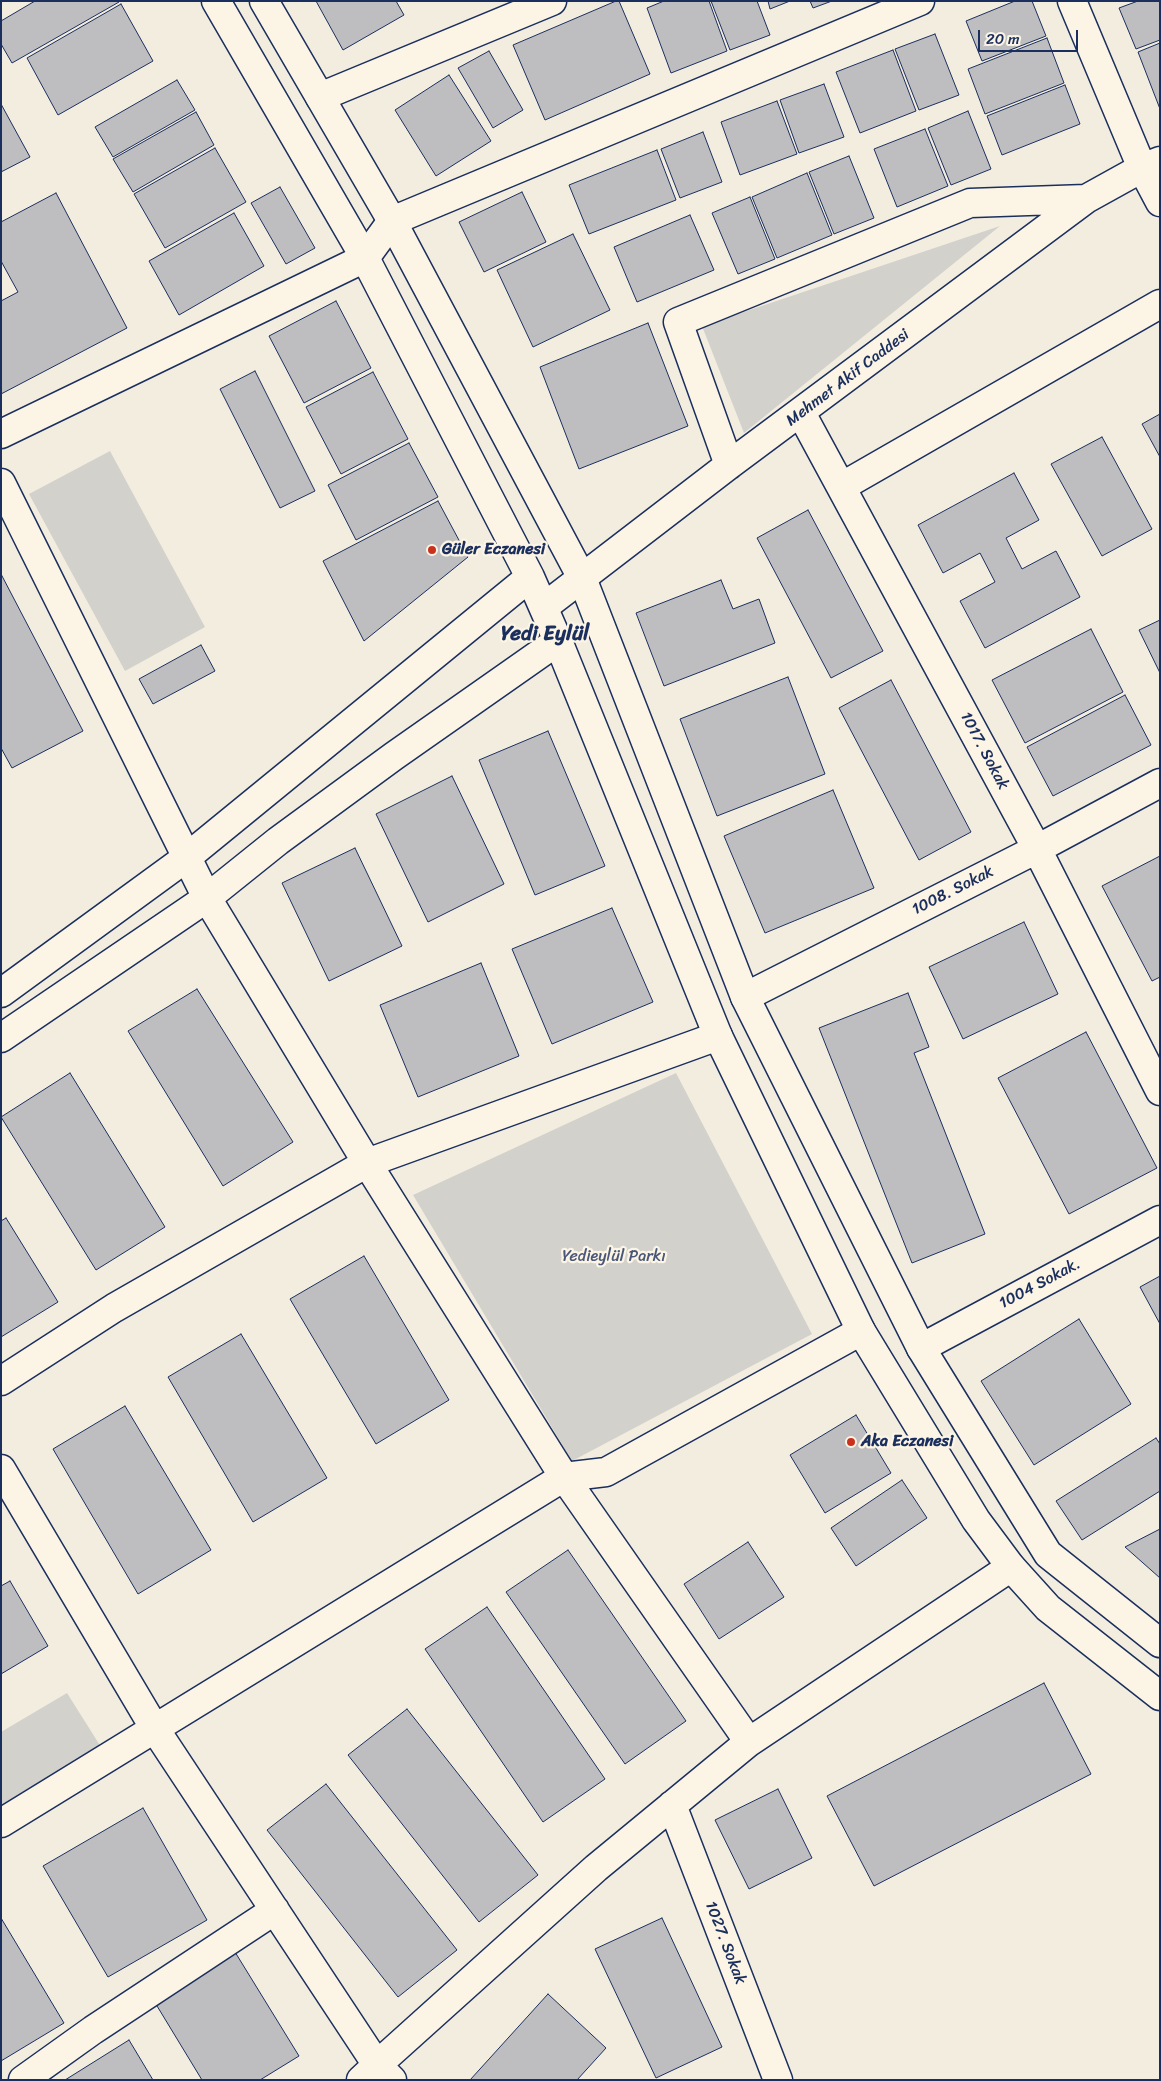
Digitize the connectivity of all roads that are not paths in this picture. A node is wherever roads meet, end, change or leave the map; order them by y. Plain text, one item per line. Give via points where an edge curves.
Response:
1 (216, 1) edge
2 (264, 1) edge
3 (552, 1) edge
4 (920, 1) edge
5 (1072, 1) edge
6 (320, 97) junction
7 (1151, 164) edge
8 (1086, 200) junction
9 (1160, 202) edge
10 (392, 221) junction
11 (364, 258) junction
12 (1160, 304) edge
13 (801, 413) junction
14 (1, 434) edge
15 (729, 465) junction
16 (1, 483) edge
17 (841, 487) junction
18 (530, 577) junction
19 (582, 578) junction
20 (544, 607) junction
21 (558, 641) junction
22 (1160, 783) edge
23 (1037, 848) junction
24 (186, 858) junction
25 (207, 898) junction
26 (1, 993) edge
27 (745, 997) junction
28 (718, 1036) junction
29 (1, 1038) edge
30 (1160, 1092) edge
31 (367, 1163) junction
32 (1160, 1220) edge
33 (861, 1331) junction
34 (920, 1348) junction
35 (1, 1381) edge
36 (1, 1469) edge
37 (564, 1478) junction
38 (1011, 1567) junction
39 (1160, 1643) edge
40 (1160, 1696) edge
41 (155, 1728) junction
42 (748, 1742) junction
43 (672, 1806) junction
44 (1, 1823) edge
45 (275, 1910) junction
46 (377, 2075) edge
47 (23, 2080) edge
48 (778, 2080) edge

1 - 11 street
2 - 6 street
3 - 6 street
4 - 10 street
5 - 7 street
6 - 10 street
7 - 8 street, Mehmet Akif Caddesi
7 - 9 street
8 - 13 street, Mehmet Akif Caddesi
8 - 15 street via 970,203 678,322
10 - 11 street
10 - 19 street
11 - 14 street
11 - 18 street
12 - 17 street
13 - 15 street, Mehmet Akif Caddesi
13 - 17 street, 1017. Sokak
15 - 19 street, Mehmet Akif Caddesi
16 - 24 street
17 - 23 street, 1017. Sokak
18 - 20 street
18 - 24 street
19 - 20 street, Mehmet Akif Caddesi
19 - 27 street
20 - 21 street
21 - 25 street via 278,841
21 - 28 street
22 - 23 street, 1008. Sokak
23 - 27 street, 1008. Sokak
23 - 30 street, 1017. Sokak
24 - 25 street
24 - 26 street
25 - 29 street
25 - 31 street
27 - 34 street
28 - 31 street
28 - 33 street
31 - 35 street via 114,1308
31 - 37 street
32 - 34 street, 1004 Sokak.
33 - 37 street via 606,1472
33 - 38 street via 976,1520
34 - 39 street via 1048,1554
36 - 41 street
37 - 41 street
37 - 42 street
38 - 40 street via 1048,1608
38 - 42 street
41 - 44 street
41 - 45 street
42 - 43 street
43 - 46 street via 596,1868
43 - 48 street, 1027. Sokak
45 - 46 street
45 - 47 street

